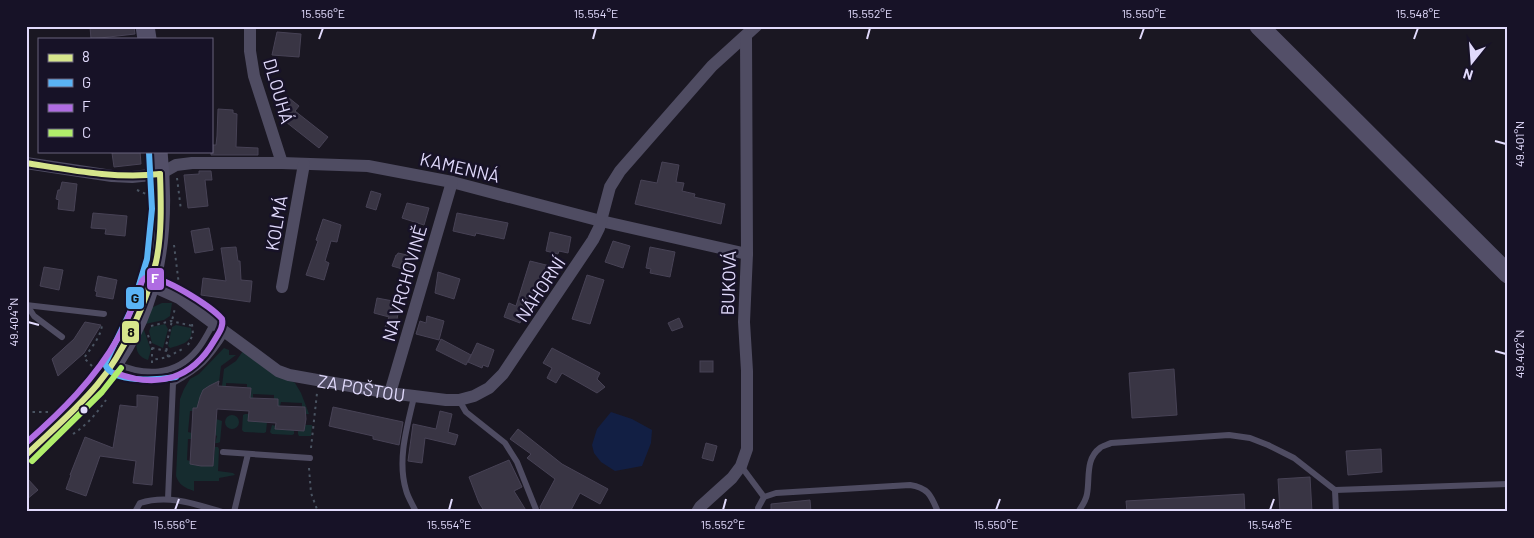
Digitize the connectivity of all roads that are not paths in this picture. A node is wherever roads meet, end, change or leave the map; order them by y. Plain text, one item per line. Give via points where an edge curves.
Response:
1 (250, 26) edge
2 (756, 26) edge
3 (1259, 26) edge
4 (746, 36) junction
5 (158, 152) edge
6 (26, 163) edge
7 (282, 163) junction
8 (304, 164) junction
9 (164, 172) junction
10 (452, 182) junction
11 (601, 221) junction
12 (747, 254) junction
13 (1508, 274) edge
14 (150, 285) junction
15 (282, 287) dead end
16 (27, 305) edge
17 (102, 314) road end
18 (214, 323) junction
19 (226, 332) junction
20 (62, 337) dead end
21 (105, 363) junction
22 (503, 374) joint
23 (390, 393) junction
24 (414, 397) junction
25 (459, 400) junction
26 (223, 452) dead end
27 (248, 454) junction
28 (26, 455) edge
29 (310, 458) road end
30 (741, 466) junction
31 (1508, 484) edge
32 (1335, 490) junction
33 (764, 497) junction
34 (168, 499) junction
35 (135, 512) edge
36 (222, 512) edge
37 (234, 512) edge
38 (416, 512) edge
39 (537, 512) edge
40 (697, 512) edge
41 (759, 512) edge
42 (938, 512) edge
43 (1078, 512) edge
44 (1336, 512) edge

1 - 7 street, DLOUHÁ via 254,76
2 - 4 street, NÁHORNÍ
3 - 13 street
4 - 11 street, NÁHORNÍ via 712,66 620,170 610,187
4 - 12 street, BUKOVÁ
5 - 9 street
6 - 9 street, KAMENNÁ via 112,176 132,177
7 - 8 street, KAMENNÁ
7 - 9 street, KAMENNÁ via 192,163 176,165
8 - 10 street, KAMENNÁ via 368,166
8 - 15 street, KOLMÁ
9 - 14 street via 160,237
10 - 11 street, KAMENNÁ
10 - 23 street, NA VRCHOVINĚ
11 - 12 street, KAMENNÁ
11 - 22 street, NÁHORNÍ via 593,240
12 - 30 street, BUKOVÁ via 744,322 747,449
14 - 18 street, ZA POŠTOU via 179,298
14 - 21 street via 126,342
16 - 17 lane
16 - 20 lane via 34,316
18 - 19 street, ZA POŠTOU
18 - 21 lane via 199,348 174,368 152,372
19 - 23 street, ZA POŠTOU via 278,371
19 - 34 lane via 201,366 172,383
21 - 28 street via 96,386
22 - 25 street, ZA POŠTOU via 489,388
23 - 24 street, ZA POŠTOU
24 - 25 street, ZA POŠTOU
24 - 38 lane via 405,432 402,474
25 - 39 lane via 466,412 504,443 517,462
26 - 27 lane
27 - 29 lane
27 - 37 lane
30 - 33 lane
30 - 40 street, BUKOVÁ
31 - 32 lane
32 - 43 lane via 1294,458 1250,438 1230,435 1111,443 1092,457 1088,493
32 - 44 lane
33 - 41 lane
33 - 42 lane via 776,493 910,485 921,487 928,493
34 - 35 lane via 140,503
34 - 36 lane

